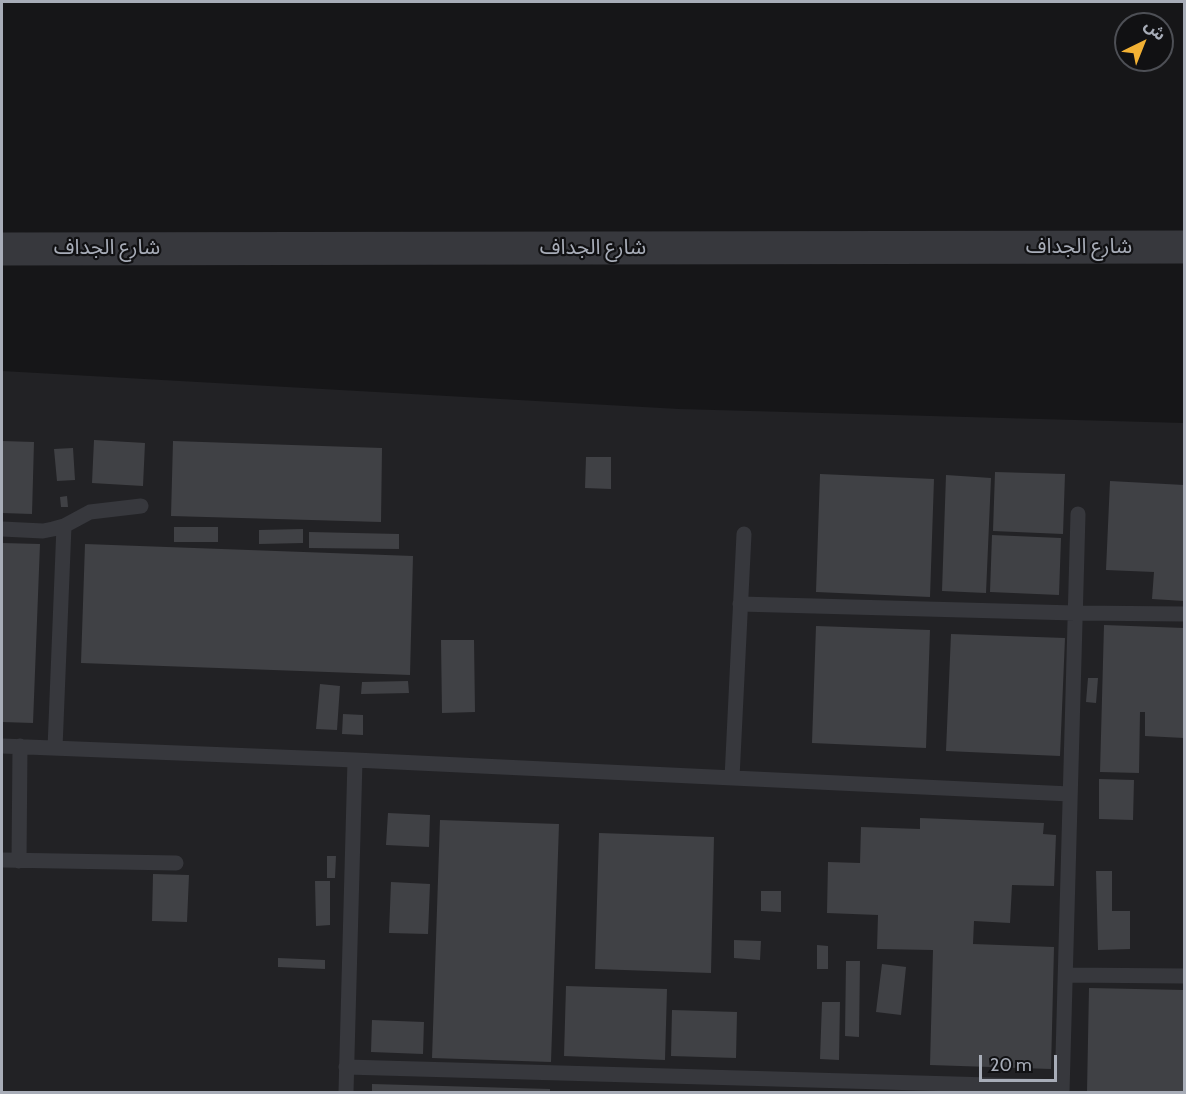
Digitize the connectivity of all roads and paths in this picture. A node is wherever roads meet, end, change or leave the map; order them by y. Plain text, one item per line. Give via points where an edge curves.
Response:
1 (1185, 247) edge
2 (2, 249) edge
3 (141, 506) dead end
4 (1078, 514) dead end
5 (64, 526) junction
6 (2, 530) edge
7 (744, 534) dead end
8 (740, 604) junction
9 (1075, 613) junction
10 (1185, 614) edge
11 (2, 746) edge
12 (21, 746) junction
13 (55, 748) junction
14 (355, 760) junction
15 (732, 778) junction
16 (1070, 794) junction
17 (2, 860) edge
18 (19, 861) junction
19 (176, 862) dead end
20 (1066, 975) junction
21 (1185, 976) edge
22 (346, 1067) junction
23 (1062, 1090) edge
24 (346, 1092) edge

1 - 2 street, شارع الجداف
3 - 5 lane via 90,512
4 - 9 lane
5 - 6 lane via 43,531
5 - 13 lane
7 - 8 lane
8 - 9 lane
8 - 15 lane
9 - 10 lane
9 - 16 lane
11 - 12 lane
12 - 13 lane
12 - 18 lane
13 - 14 lane
14 - 15 lane
14 - 22 lane
15 - 16 lane
16 - 20 lane
17 - 18 lane
18 - 19 lane
20 - 21 lane
20 - 23 lane
22 - 23 lane
22 - 24 lane

